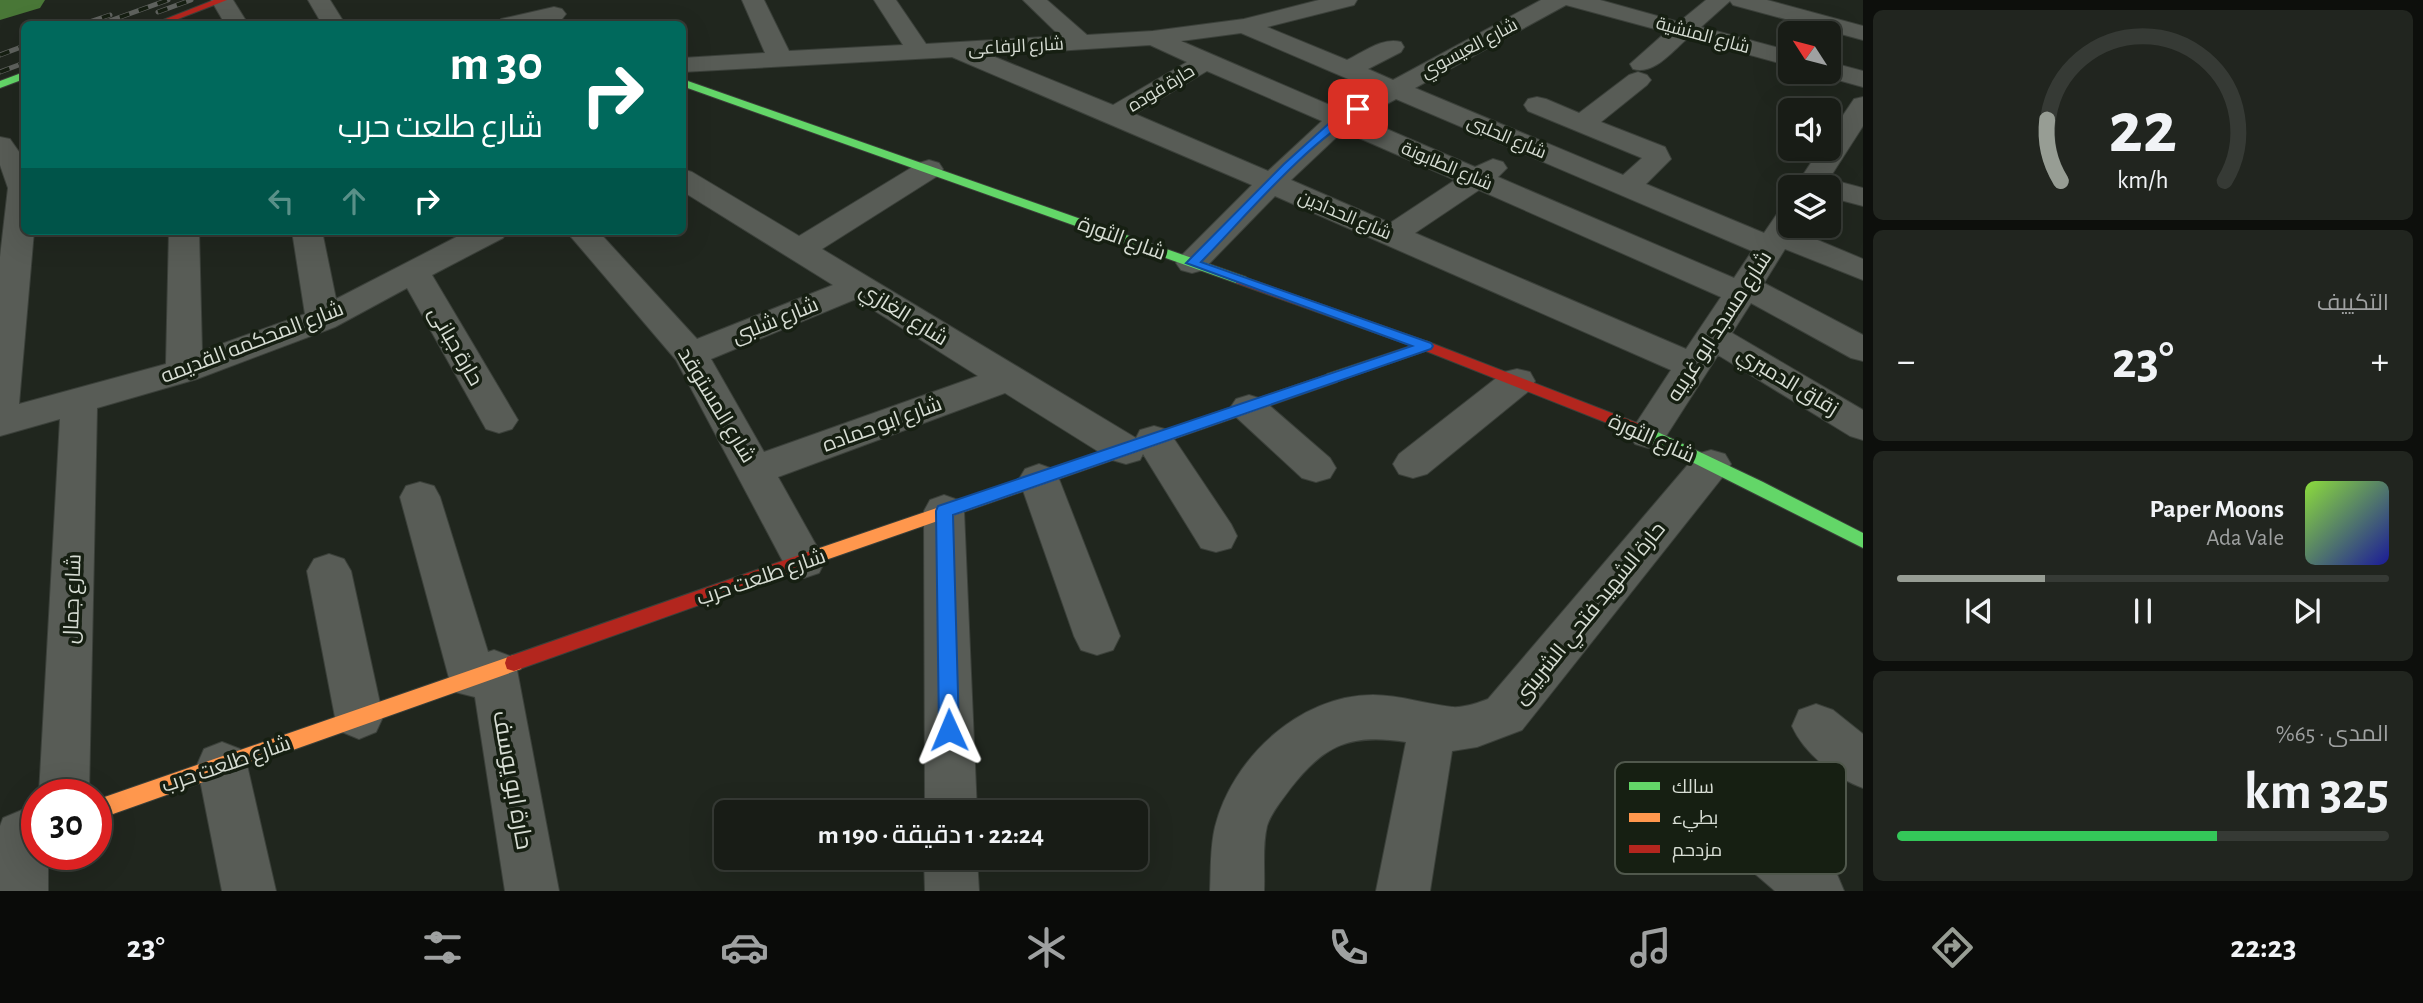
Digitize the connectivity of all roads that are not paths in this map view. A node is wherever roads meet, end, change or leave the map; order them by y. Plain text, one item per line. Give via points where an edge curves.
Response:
1 (222, 0) edge
2 (319, 0) edge
3 (753, 0) edge
4 (885, 0) edge
5 (1034, 0) edge
6 (1346, 0) edge
7 (1558, 0) edge
8 (1574, 0) edge
9 (1720, 0) edge
10 (1741, 0) edge
11 (1838, 0) edge
12 (553, 13) edge
13 (1814, 20) junction
14 (166, 21) edge
15 (234, 21) edge
16 (331, 21) edge
17 (521, 21) edge
18 (1244, 26) junction
19 (1684, 30) junction
20 (1863, 33) edge
21 (1153, 38) junction
22 (1082, 43) junction
23 (1392, 47) dead end
24 (957, 50) junction
25 (920, 52) junction
26 (1778, 56) edge
27 (780, 59) junction
28 (1206, 61) junction
29 (686, 65) edge
30 (1348, 70) junction
31 (1841, 73) edge
32 (21, 76) edge
33 (1863, 79) edge
34 (686, 83) edge
35 (0, 85) edge
36 (1394, 89) junction
37 (1537, 105) dead end
38 (1862, 108) edge
39 (1115, 115) junction
40 (1340, 120) junction
41 (1583, 123) junction
42 (0, 145) edge
43 (1527, 145) junction
44 (929, 169) junction
45 (1825, 175) edge
46 (1477, 179) junction
47 (686, 180) edge
48 (21, 182) edge
49 (1271, 183) junction
50 (1626, 187) junction
51 (1841, 192) edge
52 (1863, 197) edge
53 (21, 207) edge
54 (1778, 232) edge
55 (184, 235) edge
56 (308, 235) edge
57 (484, 235) edge
58 (585, 235) edge
59 (1392, 235) junction
60 (1778, 236) edge
61 (1791, 238) edge
62 (799, 250) junction
63 (1192, 263) junction
64 (1863, 270) edge
65 (414, 272) junction
66 (859, 286) junction
67 (1743, 289) junction
68 (323, 319) junction
69 (1713, 335) junction
70 (1426, 346) junction
71 (1863, 350) edge
72 (691, 354) junction
73 (1693, 366) junction
74 (184, 371) junction
75 (1009, 378) junction
76 (1517, 381) junction
77 (79, 403) junction
78 (1249, 408) junction
79 (0, 409) edge
80 (499, 420) dead end
81 (0, 423) edge
82 (1863, 427) edge
83 (1648, 434) junction
84 (1140, 445) junction
85 (1413, 464) dead end
86 (1711, 464) junction
87 (1316, 468) dead end
88 (755, 470) junction
89 (1039, 479) junction
90 (420, 497) dead end
91 (944, 511) junction
92 (1216, 536) dead end
93 (1863, 541) edge
94 (804, 561) junction
95 (328, 571) dead end
96 (1097, 636) dead end
97 (483, 674) junction
98 (359, 718) junction
99 (1816, 726) dead end
100 (1447, 727) junction
101 (222, 765) junction
102 (1863, 765) edge
103 (65, 779) edge
104 (950, 800) edge
105 (112, 804) edge
106 (20, 837) edge
107 (951, 870) edge
108 (1796, 874) edge
109 (21, 891) edge
110 (249, 891) edge
111 (532, 891) edge
112 (952, 891) edge
113 (1237, 891) edge
114 (1403, 891) edge
115 (1817, 891) edge

1 - 14 street
1 - 15 street
2 - 16 street
3 - 27 street
4 - 25 street
5 - 22 street
6 - 18 street, شارع الرفاعى
7 - 36 street, شارع العيسوي
8 - 19 street, شارع المنشية
9 - 19 street
10 - 13 street
11 - 13 street
12 - 17 street
13 - 20 street
18 - 21 street, شارع الرفاعى
18 - 30 street, شارع الحلبى
19 - 26 street, شارع المنشية
19 - 41 street
21 - 22 street, شارع الرفاعى
21 - 28 street, شارع الطابونة
22 - 24 street, شارع الرفاعى
23 - 30 street
24 - 25 street, شارع الرفاعى
24 - 39 street, شارع الحدادين
25 - 27 street, شارع الرفاعى
27 - 29 street, شارع الرفاعى
28 - 39 street, حارة فوده
28 - 40 street, شارع الطابونة
30 - 36 street, شارع الحلبى
31 - 33 street
32 - 35 street
34 - 44 street, شارع الثورة
36 - 40 street, شارع العيسوي
36 - 43 street, شارع الحلبى
37 - 41 street
38 - 45 street
39 - 49 street, شارع الحدادين
40 - 46 street, شارع الطابونة
40 - 49 street, شارع العيسوي
41 - 50 street via 1658,156
42 - 48 street
43 - 46 street
43 - 50 street, شارع الحلبى
44 - 62 street
44 - 63 street, شارع الثورة
46 - 59 street
46 - 67 street, شارع الطابونة
47 - 62 street, شارع الغازي
49 - 59 street, شارع الحدادين
49 - 63 street, شارع العيسوي
50 - 54 street, شارع الحلبى
51 - 52 street
53 - 79 street
55 - 74 street
56 - 68 street
57 - 65 street, شارع المحكمه القديمه
58 - 72 street, شارع المستوقد
59 - 73 street, شارع الحدادين
60 - 67 street, شارع مسجد ابو غريبه
61 - 64 street, شارع الحلبى
62 - 66 street, شارع الغازي
63 - 70 street, شارع الثورة
65 - 68 street, شارع المحكمه القديمه
65 - 80 street, حارة جبانى
66 - 72 street, شارع شلبى
66 - 75 street, شارع الغازي
67 - 69 street, شارع مسجد ابو غريبه
67 - 71 street, شارع الطابونة
68 - 74 street, شارع المحكمه القديمه
69 - 73 street, شارع مسجد ابو غريبه
69 - 82 street, زقاق الدميري
70 - 76 street, شارع الثورة
70 - 78 street, شارع طلعت حرب
72 - 88 street, شارع المستوقد
73 - 83 street, شارع مسجد ابو غريبه
74 - 77 street, شارع المحكمه القديمه
75 - 84 street, شارع الغازي
75 - 88 street, شارع ابو حماده
76 - 83 street, شارع الثورة
76 - 85 street
77 - 81 street, شارع المحكمه القديمه
77 - 103 street, شارع جمال
78 - 84 street, شارع طلعت حرب
78 - 87 street
83 - 86 street, شارع الثورة
84 - 89 street, شارع طلعت حرب
84 - 92 street
86 - 93 street, شارع الثورة
86 - 100 street, حارة الشهيد فتحي الشربينى via 1505,715 1466,727
88 - 94 street, شارع المستوقد
89 - 91 street, شارع طلعت حرب
89 - 96 street
90 - 97 street, حارة ابو يوسف
91 - 94 street, شارع طلعت حرب
91 - 104 street
94 - 97 street, شارع طلعت حرب
95 - 98 street
97 - 98 street, شارع طلعت حرب
97 - 111 street, حارة ابو يوسف
98 - 101 street, شارع طلعت حرب
99 - 102 street
100 - 113 street, حارة الشهيد فتحي الشربينى via 1373,715 1321,726 1285,754 1242,824
100 - 114 street via 1428,747
101 - 105 street, شارع طلعت حرب
101 - 110 street
106 - 109 street
107 - 112 street
108 - 115 street

